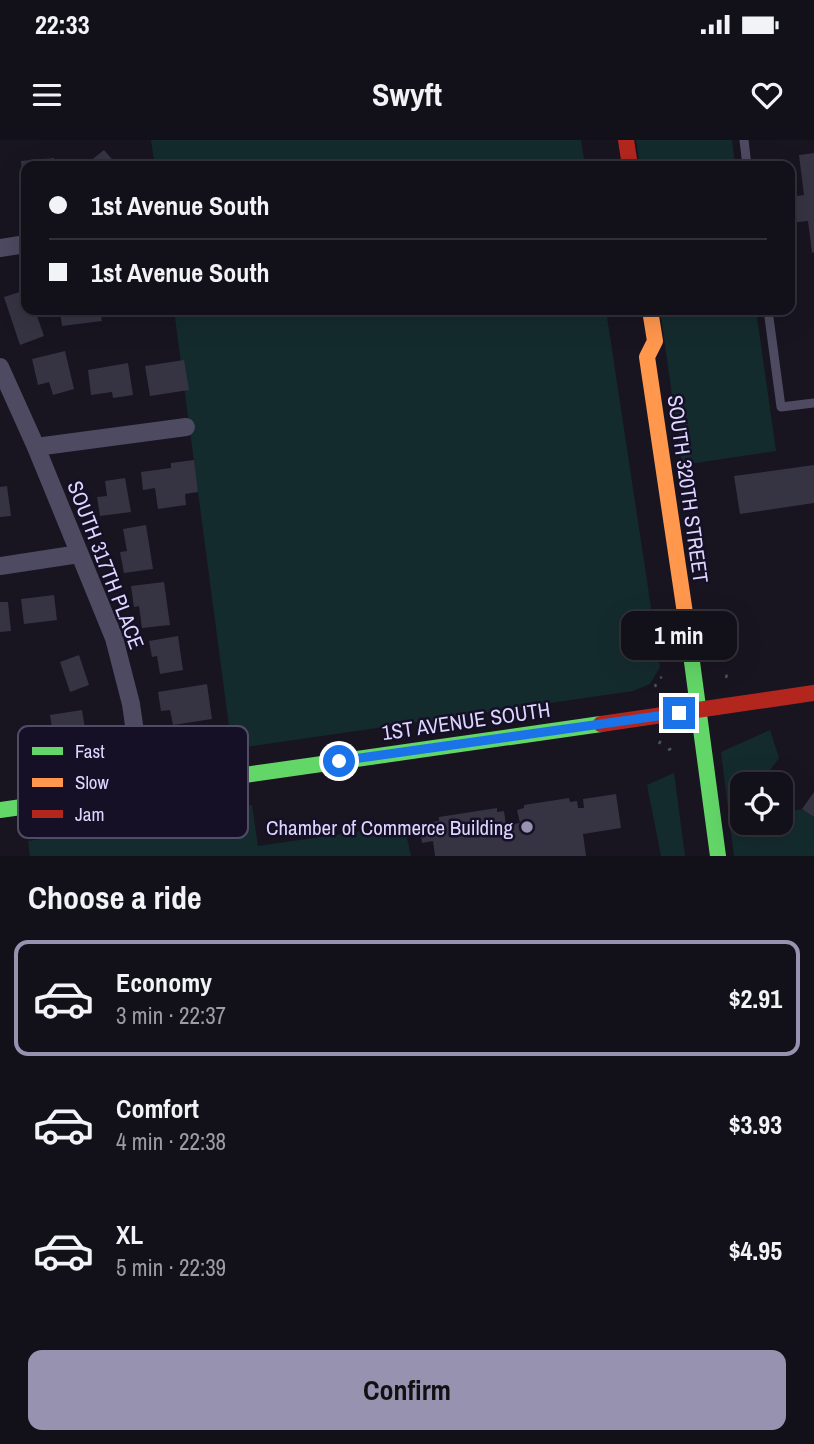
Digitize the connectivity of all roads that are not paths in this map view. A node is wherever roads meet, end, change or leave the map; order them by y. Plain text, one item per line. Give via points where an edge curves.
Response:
1 (626, 140) edge
2 (744, 140) edge
3 (629, 161) edge
4 (746, 161) edge
5 (21, 245) edge
6 (0, 248) edge
7 (651, 315) edge
8 (769, 315) edge
9 (0, 367) edge
10 (814, 403) edge
11 (186, 427) dead end
12 (36, 447) junction
13 (79, 554) junction
14 (0, 566) edge
15 (814, 693) edge
16 (699, 710) junction
17 (134, 726) edge
18 (248, 773) edge
19 (18, 807) edge
20 (0, 810) edge
21 (718, 856) edge

1 - 3 main road
2 - 4 lane
5 - 6 street
7 - 16 main road, SOUTH 320TH STREET via 655,341 642,352
8 - 10 lane via 781,407
9 - 12 street, SOUTH 317TH PLACE
11 - 12 street
12 - 13 street, SOUTH 317TH PLACE
13 - 14 street
13 - 17 street, SOUTH 317TH PLACE via 114,638
15 - 16 main road, 1ST AVENUE SOUTH
16 - 18 main road, 1ST AVENUE SOUTH
16 - 21 main road, SOUTH 320TH STREET
19 - 20 main road, 1ST AVENUE SOUTH

